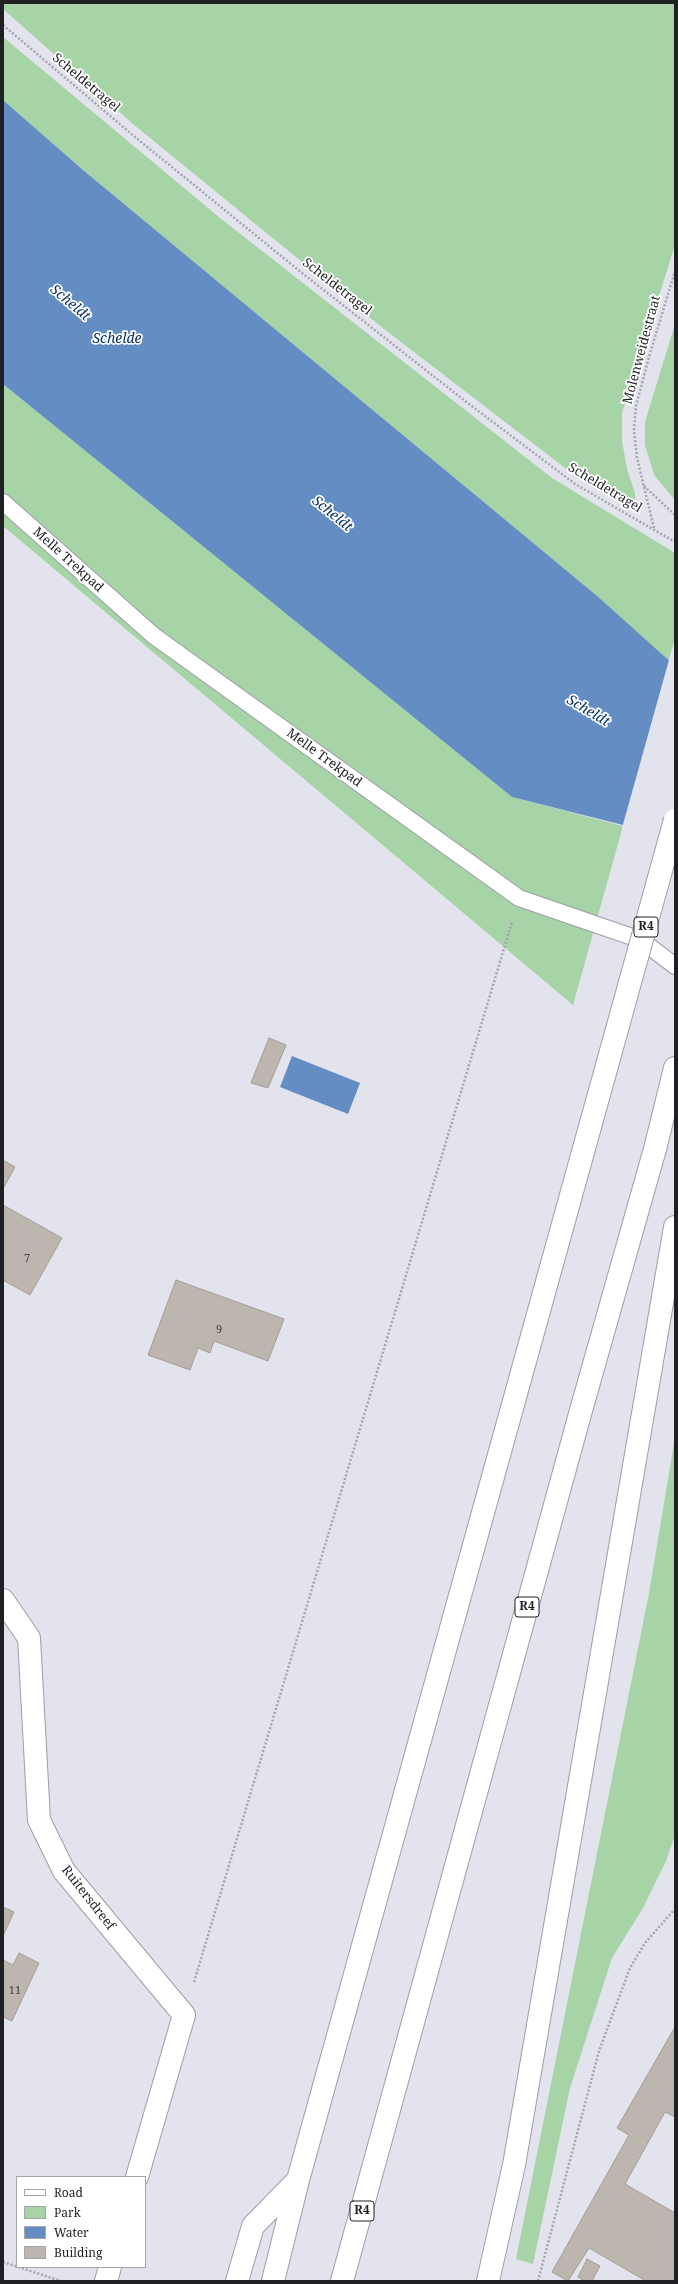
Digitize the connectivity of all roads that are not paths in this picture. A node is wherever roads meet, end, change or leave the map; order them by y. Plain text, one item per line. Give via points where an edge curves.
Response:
1 (3, 502) edge
2 (675, 820) edge
3 (675, 966) edge
4 (674, 1071) edge
5 (675, 1228) edge
6 (3, 1600) edge
7 (137, 2176) edge
8 (298, 2180) junction
9 (110, 2268) edge
10 (106, 2281) edge
11 (238, 2281) edge
12 (273, 2281) edge
13 (342, 2281) edge
14 (488, 2281) edge

1 - 3 lane, Melle Trekpad via 154,636 519,898 641,940
2 - 8 main road, R4, bridge
4 - 13 main road, R4 via 655,1148
5 - 14 main road via 514,2165
6 - 7 main road, Ruitersdreef via 29,1638 40,1820 64,1871 184,2015
8 - 11 main road via 253,2226
8 - 12 main road, R4
9 - 10 main road

